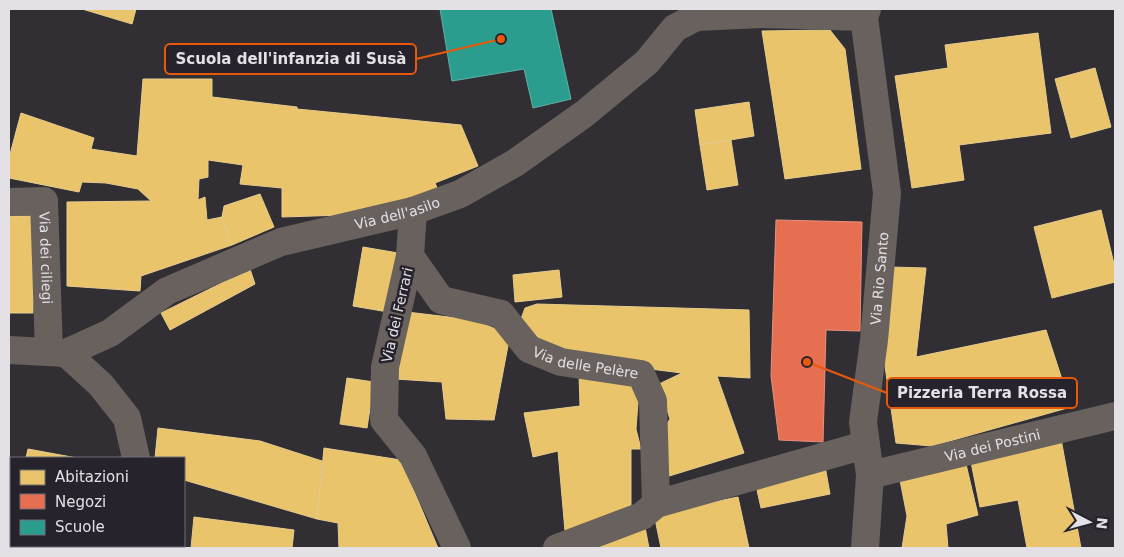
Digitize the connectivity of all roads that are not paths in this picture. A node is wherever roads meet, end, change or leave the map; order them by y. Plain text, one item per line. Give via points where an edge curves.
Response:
1 (694, 13) edge
2 (866, 13) edge
3 (9, 202) edge
4 (413, 211) junction
5 (410, 256) junction
6 (9, 350) edge
7 (57, 353) junction
8 (1115, 416) edge
9 (865, 445) junction
10 (136, 457) edge
11 (870, 475) junction
12 (656, 504) junction
13 (457, 548) edge
14 (557, 548) edge
15 (865, 548) edge

1 - 2 street
1 - 4 street, Via dell'asilo via 675,28 647,62 584,114 515,163 460,194
2 - 9 street, Via Rio Santo via 887,193 863,422
3 - 7 street, Via dei ciliegi via 44,201
4 - 5 street, Via dei Ferrari
4 - 7 street, Via dell'asilo via 281,242 167,291 110,333
5 - 12 street, Via delle Pelère via 441,300 501,314 529,348 561,362 640,374 653,401
5 - 13 street, Via dei Ferrari via 385,367 384,420 413,456
6 - 7 street
7 - 10 street via 101,385 127,418
8 - 11 street, Via dei Postini
9 - 11 street, Via Rio Santo
9 - 12 street
11 - 15 street, Via Rio Santo
12 - 14 street via 642,516

